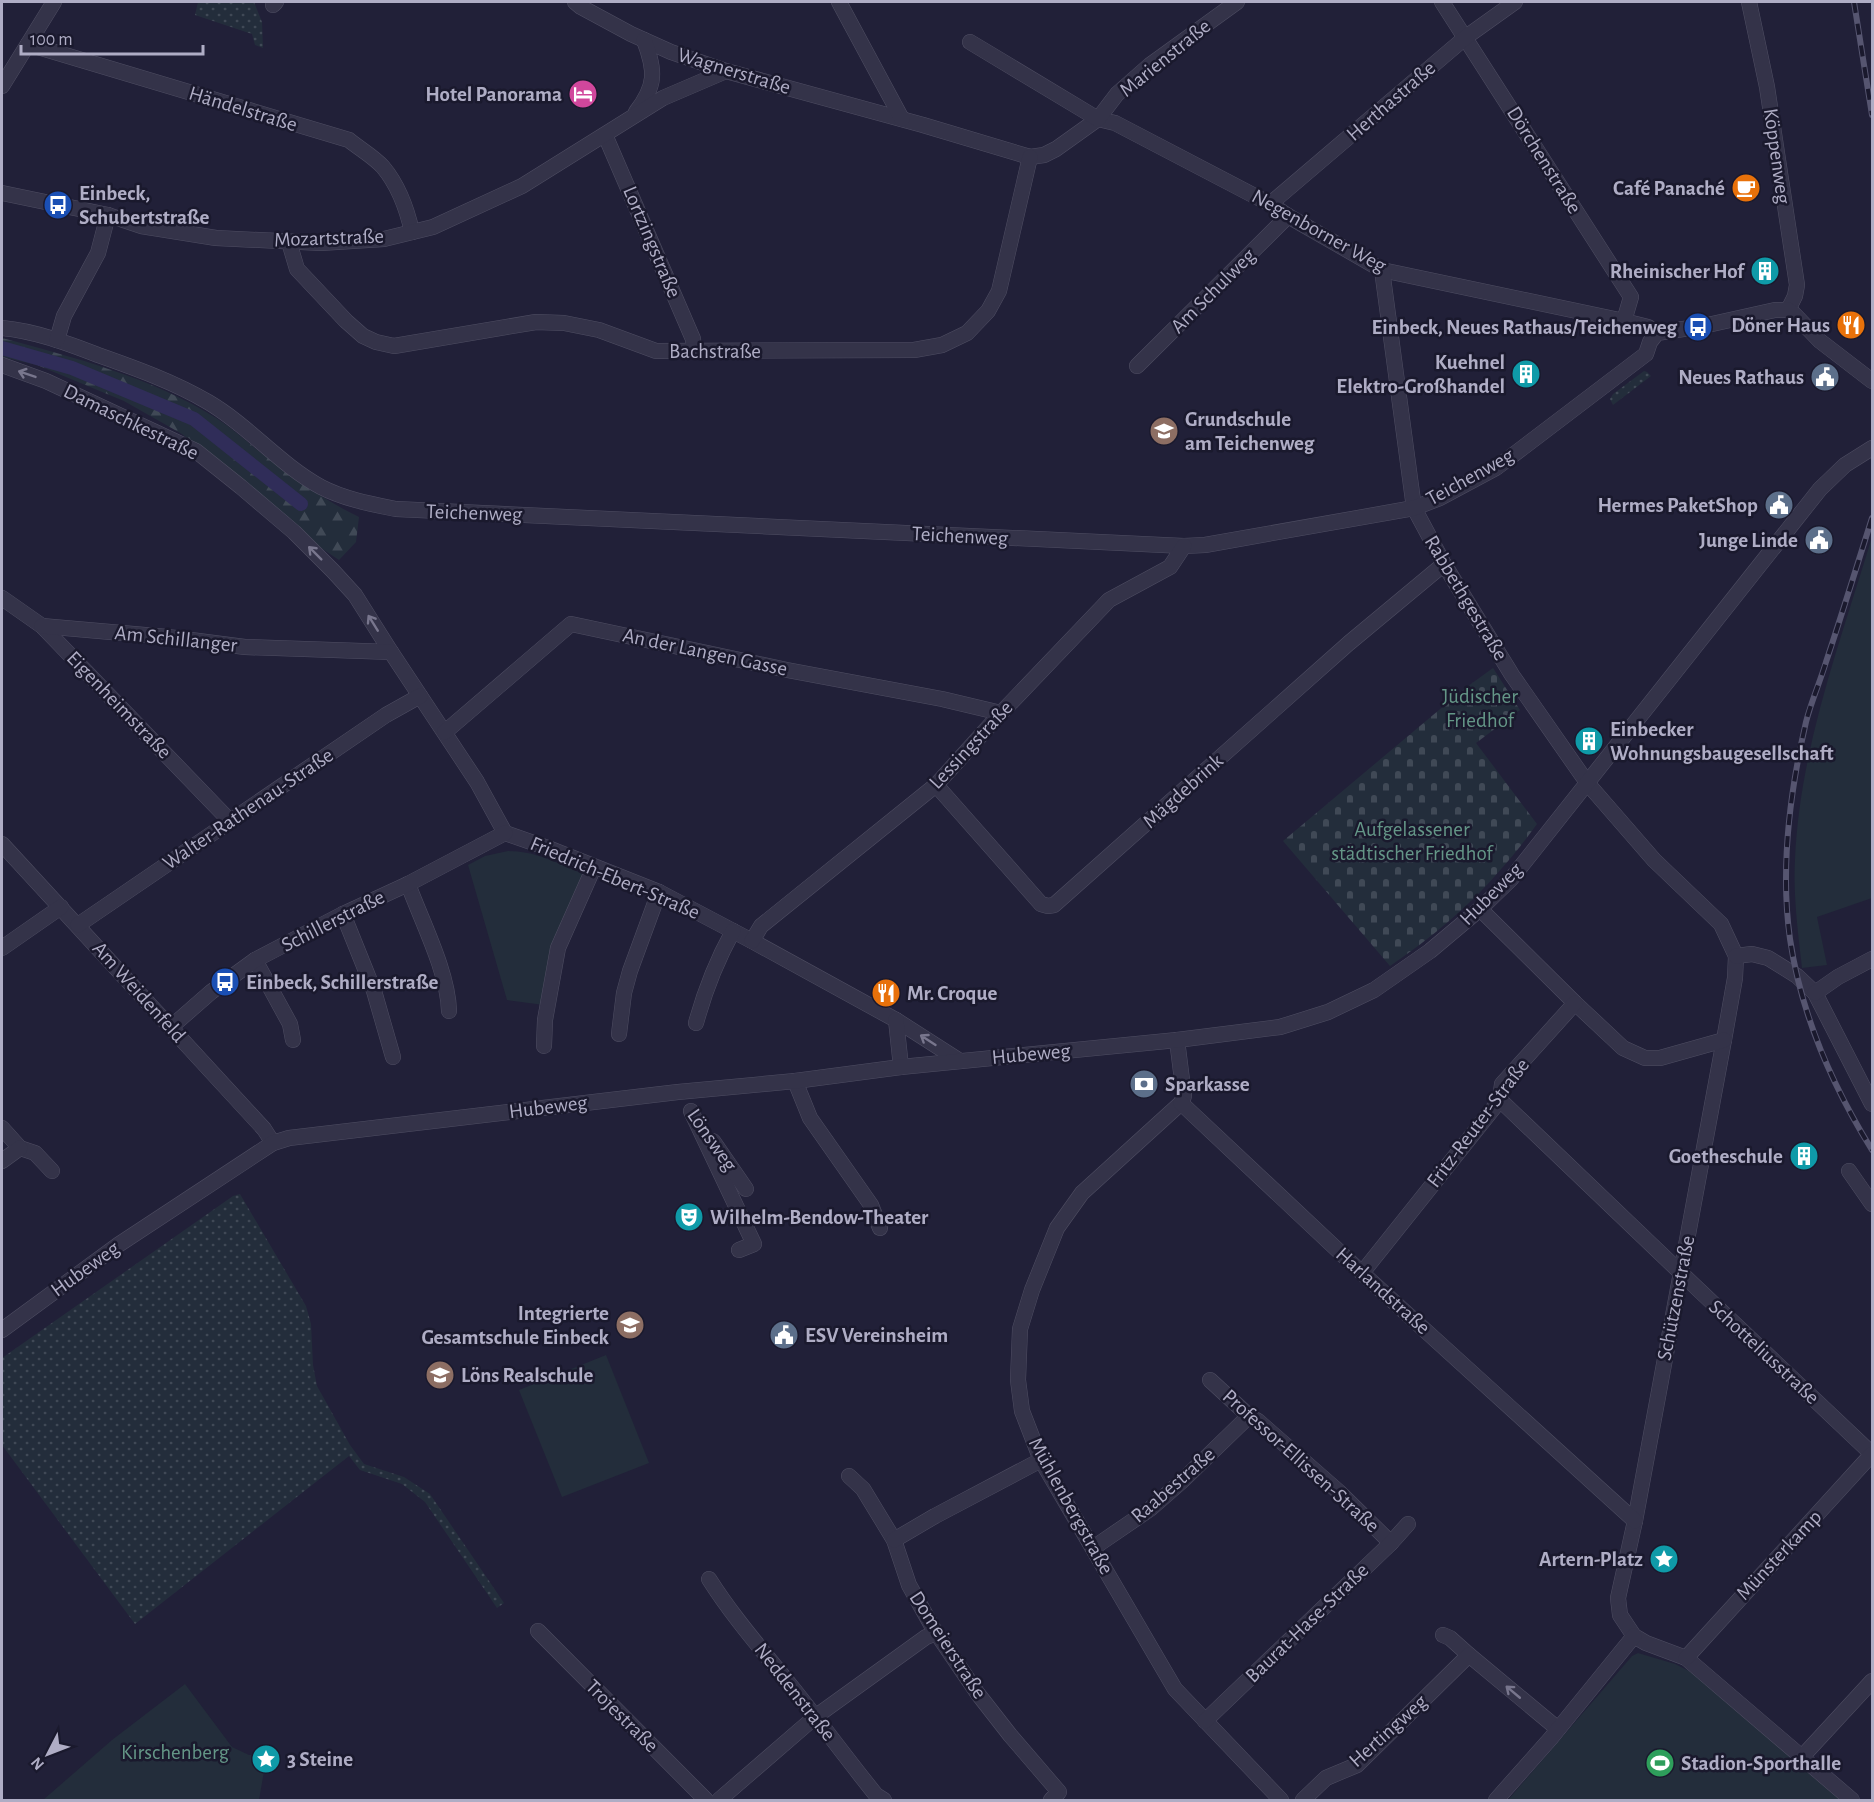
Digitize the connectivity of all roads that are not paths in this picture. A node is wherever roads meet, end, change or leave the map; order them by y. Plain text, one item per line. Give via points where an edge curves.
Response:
1 (54, 2) edge
2 (575, 2) edge
3 (839, 2) edge
4 (1237, 2) edge
5 (1442, 2) edge
6 (1515, 2) edge
7 (1749, 2) edge
8 (1466, 37) junction
9 (644, 40) junction
10 (970, 42) dead end
11 (28, 44) junction
12 (726, 71) junction
13 (2, 86) edge
14 (631, 118) junction
15 (902, 119) junction
16 (1098, 119) junction
17 (604, 135) junction
18 (1030, 157) junction
19 (2, 193) edge
20 (1270, 204) junction
21 (108, 215) junction
22 (1288, 216) junction
23 (412, 232) junction
24 (289, 242) junction
25 (1382, 270) junction
26 (1788, 310) junction
27 (1624, 321) junction
28 (2, 328) edge
29 (1657, 333) junction
30 (57, 340) junction
31 (694, 351) junction
32 (2, 365) edge
33 (1137, 366) dead end
34 (1872, 381) edge
35 (1872, 448) edge
36 (1414, 508) junction
37 (1184, 546) junction
38 (1443, 564) junction
39 (2, 598) edge
40 (42, 626) junction
41 (391, 652) junction
42 (420, 696) junction
43 (1001, 713) junction
44 (445, 732) junction
45 (1588, 784) junction
46 (936, 785) junction
47 (230, 821) junction
48 (506, 833) junction
49 (2, 844) edge
50 (594, 867) junction
51 (408, 884) junction
52 (659, 892) junction
53 (61, 907) junction
54 (1480, 909) junction
55 (343, 914) junction
56 (78, 925) junction
57 (733, 931) junction
58 (752, 941) junction
59 (2, 948) edge
60 (1736, 956) junction
61 (1872, 958) edge
62 (255, 960) junction
63 (1815, 993) junction
64 (1575, 1003) junction
65 (449, 1011) dead end
66 (896, 1020) junction
67 (696, 1023) dead end
68 (171, 1027) junction
69 (620, 1034) dead end
70 (293, 1040) dead end
71 (1177, 1040) junction
72 (1724, 1040) junction
73 (544, 1046) dead end
74 (393, 1057) dead end
75 (960, 1061) junction
76 (900, 1062) junction
77 (795, 1081) junction
78 (678, 1092) junction
79 (1500, 1100) junction
80 (1181, 1103) junction
81 (1872, 1104) edge
82 (2, 1128) edge
83 (273, 1143) junction
84 (20, 1148) junction
85 (2, 1161) edge
86 (52, 1171) dead end
87 (727, 1172) junction
88 (1849, 1172) dead end
89 (747, 1189) dead end
90 (1872, 1204) edge
91 (880, 1228) dead end
92 (739, 1250) dead end
93 (1362, 1273) junction
94 (1681, 1273) junction
95 (2, 1330) edge
96 (1210, 1380) dead end
97 (1248, 1416) junction
98 (1872, 1454) edge
99 (1041, 1460) junction
100 (849, 1476) dead end
101 (1635, 1521) junction
102 (1408, 1524) dead end
103 (894, 1540) junction
104 (1391, 1543) junction
105 (1093, 1548) junction
106 (709, 1579) dead end
107 (538, 1631) dead end
108 (937, 1634) junction
109 (1443, 1635) dead end
110 (1640, 1640) junction
111 (1469, 1655) junction
112 (1686, 1658) junction
113 (1872, 1681) edge
114 (815, 1717) junction
115 (1205, 1721) junction
116 (1558, 1729) junction
117 (1801, 1758) junction
118 (706, 1800) edge
119 (719, 1800) edge
120 (884, 1800) edge
121 (1050, 1800) edge
122 (1281, 1800) edge
123 (1303, 1800) edge
124 (1496, 1800) edge
125 (1852, 1800) edge

1 - 11 street
2 - 9 street, Wagnerstraße
3 - 15 street
4 - 16 street, Marienstraße via 1150,65 1117,94
5 - 8 street, Dörchenstraße
6 - 8 street, Herthastraße
7 - 26 street, Köppenweg via 1767,87 1797,285
8 - 20 street, Herthastraße
8 - 27 street, Dörchenstraße via 1631,297
9 - 12 street, Wagnerstraße
9 - 14 street, Mozartstraße via 652,61 652,81 646,99
10 - 16 street, Negenborner Weg
11 - 13 street
11 - 23 street, Händelstraße via 349,140 382,166 395,185
12 - 14 street, Mozartstraße via 663,98
12 - 15 street, Wagnerstraße
14 - 17 street, Mozartstraße
15 - 18 street
16 - 18 street via 1056,149
16 - 20 street, Negenborner Weg via 1115,123
17 - 23 street, Mozartstraße via 522,186 433,227
17 - 31 street, Lortzingstraße via 693,339
18 - 31 street, Bachstraße via 999,291 988,311 967,333 942,345 914,350
19 - 21 street, Mozartstraße
20 - 22 street, Negenborner Weg
21 - 24 street, Mozartstraße via 141,226 216,238
21 - 30 street via 98,253 64,316
22 - 25 street, Negenborner Weg
22 - 33 street, Am Schulweg
23 - 24 street, Mozartstraße via 384,239
24 - 31 street, Bachstraße via 297,269 363,336 376,342 394,346 536,322 599,330 656,351
25 - 27 street, Negenborner Weg
25 - 36 street, Rabbethgestraße
26 - 29 street
26 - 34 street via 1820,341
27 - 29 street, Negenborner Weg
28 - 30 street, Teichenweg
29 - 36 street, Teichenweg via 1646,354 1496,468
30 - 37 street, Teichenweg via 156,376 208,402 322,487 357,501 396,509
41 -> 32 street, Damaschkestraße via 355,595 294,532 196,451 46,381
35 - 45 street, Hubeweg via 1845,465 1820,489
36 - 37 street, Teichenweg
36 - 38 street, Rabbethgestraße
37 - 43 street, Lessingstraße via 1170,567 1109,600
38 - 45 street, Rabbethgestraße via 1512,675
38 - 46 street, Mägdebrink via 1054,905 1041,904
39 - 40 street, Eigenheimstraße
40 - 41 street, Am Schillanger via 245,647
40 - 47 street, Eigenheimstraße
41 - 42 street, Friedrich-Ebert-Straße
42 - 44 street, Friedrich-Ebert-Straße
42 - 47 street, Walter-Rathenau-Straße
43 - 44 street, An der Langen Gasse via 571,624
43 - 46 street, Lessingstraße
44 - 48 street, Friedrich-Ebert-Straße
45 - 54 street, Hubeweg via 1511,879
45 - 60 street, Rabbethgestraße via 1654,860 1721,924
46 - 58 street, Lessingstraße via 761,926
47 - 56 street, Walter-Rathenau-Straße
48 - 50 street, Friedrich-Ebert-Straße
48 - 51 street, Schillerstraße
49 - 53 street, Am Weidenfeld
50 - 52 street, Friedrich-Ebert-Straße
50 - 73 street via 558,948
51 - 55 street, Schillerstraße
51 - 65 street via 439,963
52 - 57 street, Friedrich-Ebert-Straße
52 - 69 street via 630,971
53 - 56 street, Am Weidenfeld
53 - 59 street
54 - 64 street
54 - 71 street, Hubeweg via 1430,951 1374,990 1328,1012 1280,1027
55 - 62 street, Schillerstraße
55 - 74 street via 374,991
56 - 68 street, Am Weidenfeld
57 - 58 street, Friedrich-Ebert-Straße
57 - 67 street via 718,957
58 - 66 street, Friedrich-Ebert-Straße
60 - 63 street via 1768,958
60 - 72 street, Schützenstraße
61 - 63 street
62 - 68 street, Schillerstraße
62 - 70 street via 290,1024
63 - 81 street
64 - 72 street via 1623,1048 1645,1058 1660,1058
64 - 79 street, Fritz-Reuter-Straße via 1502,1084
75 -> 66 street, Friedrich-Ebert-Straße
66 - 76 street
68 - 83 street, Am Weidenfeld
71 - 75 street, Hubeweg
71 - 80 street via 1184,1096
72 - 94 street, Schützenstraße
75 - 76 street, Hubeweg
76 - 77 street, Hubeweg
77 - 78 street, Hubeweg
77 - 91 street via 810,1118 871,1205
78 - 83 street, Hubeweg
78 - 87 street, Lönsweg
79 - 93 street, Fritz-Reuter-Straße
79 - 94 street, Schotteliusstraße
80 - 93 street, Harlandstraße
80 - 99 street, Mühlenbergstraße via 1082,1193 1057,1228 1032,1290 1020,1329 1018,1380 1022,1411
82 - 84 street
83 - 95 street, Hubeweg via 118,1245
84 - 85 street
84 - 86 street via 35,1153
87 - 89 street, Lönsweg
87 - 92 street via 754,1244
88 - 90 street
93 - 101 street, Harlandstraße
94 - 98 street, Schotteliusstraße
94 - 101 street, Schützenstraße
96 - 97 street, Professor-Ellissen-Straße
97 - 104 street, Professor-Ellissen-Straße via 1339,1492
97 - 105 street, Raabestraße via 1158,1502
98 - 112 street, Münsterkamp
99 - 103 street
99 - 105 street, Mühlenbergstraße
100 - 103 street, Domeierstraße via 863,1489
101 - 110 street, Schützenstraße via 1618,1598 1620,1615
102 - 104 street, Baurat-Hase-Straße
103 - 108 street, Domeierstraße via 909,1585
104 - 115 street, Baurat-Hase-Straße
105 - 115 street, Mühlenbergstraße via 1175,1689
106 - 114 street, Neddenstraße
107 - 118 street, Trojestraße
108 - 114 street via 926,1637
108 - 121 street, Domeierstraße via 978,1695 1059,1792
109 - 111 street
110 - 112 street
110 - 116 street
116 -> 111 street
111 - 123 street, Hertingweg via 1357,1765 1326,1778
112 - 117 street
113 - 117 street
114 - 119 street
114 - 120 street, Neddenstraße
115 - 122 street, Mühlenbergstraße
116 - 124 street
117 - 125 street

